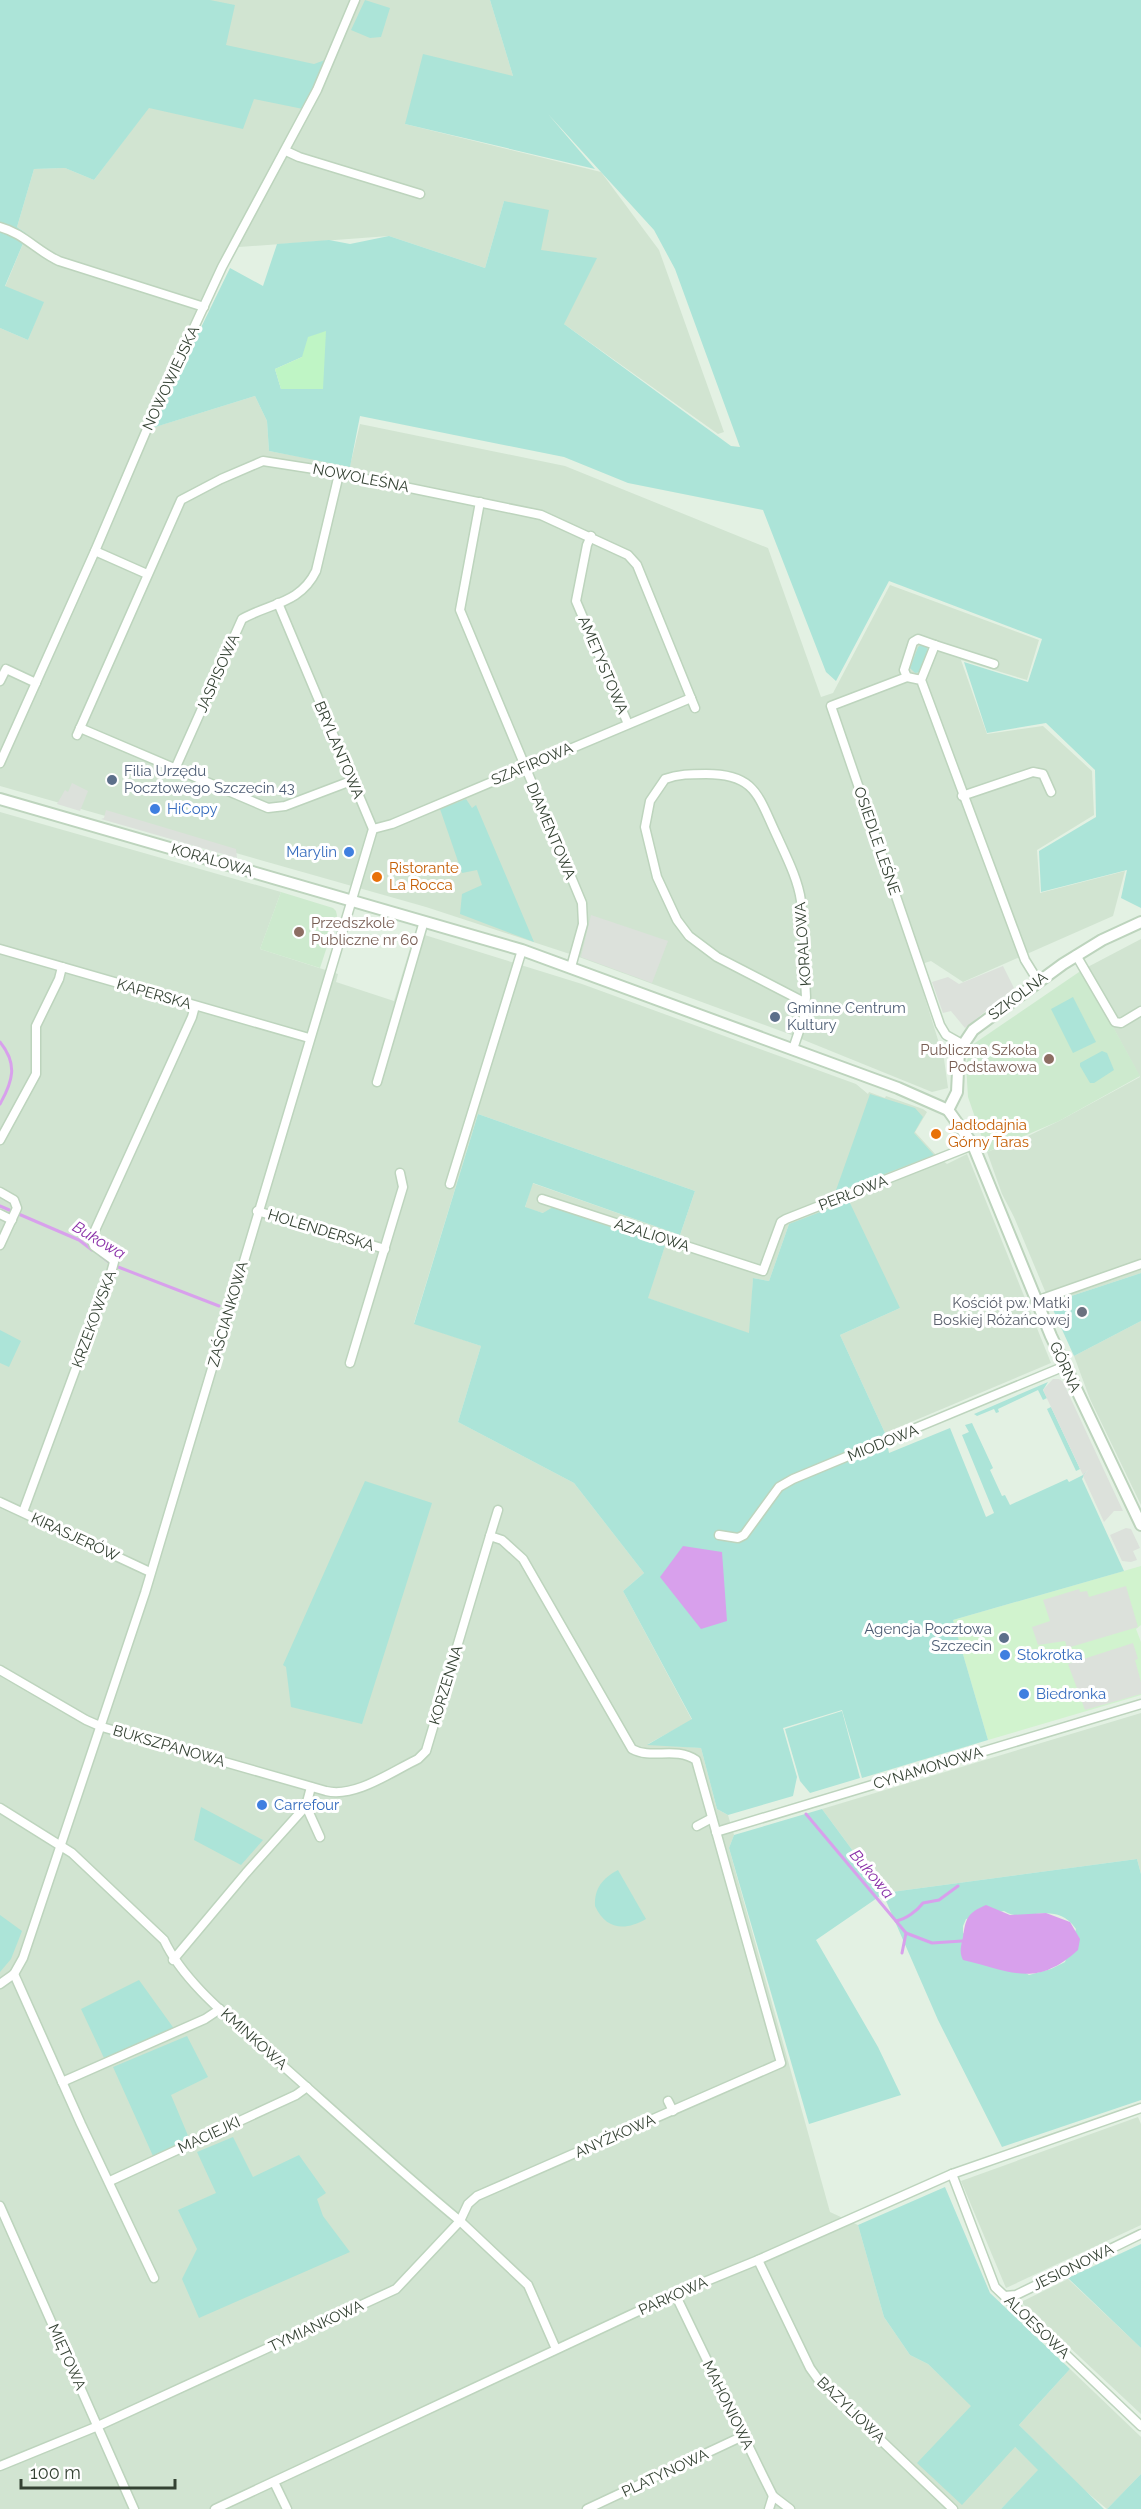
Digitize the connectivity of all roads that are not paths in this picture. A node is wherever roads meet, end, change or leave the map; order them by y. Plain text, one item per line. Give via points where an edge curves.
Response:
1 (355, 0) edge
2 (286, 151) junction
3 (420, 194) dead end
4 (0, 227) edge
5 (204, 307) junction
6 (339, 474) junction
7 (480, 502) junction
8 (591, 536) junction
9 (95, 551) junction
10 (147, 574) junction
11 (278, 603) junction
12 (935, 645) junction
13 (994, 664) dead end
14 (3, 667) edge
15 (907, 677) junction
16 (921, 680) junction
17 (0, 681) edge
18 (36, 683) junction
19 (691, 698) junction
20 (694, 708) dead end
21 (628, 724) junction
22 (0, 763) edge
23 (524, 767) junction
24 (175, 769) junction
25 (351, 781) junction
26 (1051, 792) dead end
27 (963, 796) junction
28 (0, 799) edge
29 (372, 829) junction
30 (351, 900) junction
31 (424, 921) junction
32 (1141, 922) edge
33 (0, 949) edge
34 (522, 950) junction
35 (1076, 955) junction
36 (62, 967) junction
37 (571, 967) junction
38 (1038, 981) junction
39 (805, 985) junction
40 (789, 993) junction
41 (806, 1003) junction
42 (195, 1006) junction
43 (1141, 1011) edge
44 (309, 1038) junction
45 (962, 1044) junction
46 (793, 1049) junction
47 (377, 1082) dead end
48 (948, 1110) junction
49 (0, 1140) edge
50 (973, 1145) junction
51 (400, 1173) dead end
52 (450, 1185) dead end
53 (0, 1192) edge
54 (542, 1199) dead end
55 (257, 1211) junction
56 (0, 1214) edge
57 (12, 1220) junction
58 (0, 1245) edge
59 (385, 1249) junction
60 (1141, 1264) edge
61 (763, 1271) joint
62 (1036, 1301) junction
63 (350, 1363) dead end
64 (1065, 1366) junction
65 (0, 1502) edge
66 (498, 1510) dead end
67 (22, 1512) junction
68 (1141, 1525) edge
69 (719, 1535) dead end
70 (490, 1536) junction
71 (150, 1572) junction
72 (0, 1670) edge
73 (1141, 1704) edge
74 (102, 1727) junction
75 (311, 1787) junction
76 (350, 1792) joint
77 (306, 1806) junction
78 (0, 1808) edge
79 (712, 1818) junction
80 (697, 1826) dead end
81 (716, 1832) junction
82 (320, 1837) dead end
83 (59, 1847) junction
84 (173, 1960) junction
85 (14, 1974) junction
86 (0, 1984) edge
87 (220, 2009) junction
88 (62, 2082) junction
89 (307, 2087) junction
90 (668, 2101) dead end
91 (1141, 2108) edge
92 (673, 2111) junction
93 (952, 2174) junction
94 (110, 2181) junction
95 (0, 2206) edge
96 (460, 2221) junction
97 (1141, 2234) edge
98 (758, 2260) junction
99 (154, 2278) dead end
100 (675, 2294) junction
101 (1005, 2296) junction
102 (556, 2349) junction
103 (98, 2426) junction
104 (1141, 2426) edge
105 (743, 2436) junction
106 (0, 2466) edge
107 (274, 2482) junction
108 (773, 2496) junction
109 (134, 2509) edge
110 (216, 2509) edge
111 (287, 2509) edge
112 (587, 2509) edge
113 (769, 2509) edge
114 (790, 2509) edge
115 (953, 2509) edge

1 - 2 street, NOWOWIEJSKA
2 - 3 street
2 - 5 street, NOWOWIEJSKA
4 - 5 street via 19,234 59,261
5 - 9 street, NOWOWIEJSKA
6 - 7 street, NOWOLEŚNA
6 - 10 street, NOWOLEŚNA via 263,461 185,496
6 - 11 street, JASPISOWA via 316,571 300,593
7 - 8 street, NOWOLEŚNA via 541,515
7 - 23 street, DIAMENTOWA via 460,610
8 - 19 street, NOWOLEŚNA via 628,555 638,565
8 - 21 street, AMETYSTOWA via 576,601
9 - 10 street
9 - 18 street, NOWOWIEJSKA
10 - 24 street, NOWOLEŚNA via 78,731
11 - 24 street, JASPISOWA via 242,619
11 - 25 street, BRYLANTOWA
12 - 13 street
12 - 15 street via 918,639 913,642 904,669
12 - 16 street
14 - 17 street
14 - 18 street
15 - 16 street
15 - 45 street, OSIEDLE LEŚNE via 831,706 940,1025 946,1035
16 - 27 street
18 - 22 street, NOWOWIEJSKA
19 - 20 street, NOWOLEŚNA
19 - 21 street, SZAFIROWA
21 - 23 street, SZAFIROWA
23 - 29 street, SZAFIROWA
23 - 37 street, DIAMENTOWA via 582,903 583,924
24 - 25 street via 268,808 285,807
25 - 29 street, BRYLANTOWA
26 - 27 street via 1044,774 1033,772
27 - 38 street via 1025,960
28 - 30 street, KORALOWA
29 - 30 street
30 - 31 street, KORALOWA
30 - 44 street, ZAŚCIANKOWA
31 - 34 street, KORALOWA
31 - 47 street
32 - 35 street, SZKOLNA
33 - 36 street, KAPERSKA
34 - 37 street, KORALOWA
34 - 52 street
35 - 38 street, SZKOLNA
35 - 43 street via 1115,1022 1121,1023
36 - 42 street, KAPERSKA
36 - 49 street via 36,1026 36,1074
37 - 46 street, KORALOWA
38 - 45 street, SZKOLNA via 973,1030
39 - 40 street
39 - 40 street, KORALOWA via 801,899 789,861 757,794 746,782 731,775 690,774 665,779 650,801 645,827 657,877 677,920 689,936 711,953
39 - 41 street, KORALOWA
40 - 41 street, KORALOWA
41 - 46 street
42 - 44 street, KAPERSKA
42 - 67 street, KRZEKOWSKA via 91,1239 114,1262
44 - 55 street, ZAŚCIANKOWA
45 - 48 street via 957,1062 957,1092
46 - 48 street, KORALOWA
48 - 50 street, GÓRNA
50 - 61 street, PERŁOWA via 786,1219 781,1222
50 - 62 street, GÓRNA
51 - 59 street, HOLENDERSKA via 404,1187
53 - 57 street via 17,1203
54 - 61 street, AZALIOWA
55 - 59 street, HOLENDERSKA
55 - 71 street, ZAŚCIANKOWA
56 - 57 street
57 - 58 street
59 - 63 street, HOLENDERSKA
60 - 62 street
62 - 64 street, GÓRNA
64 - 68 street, GÓRNA
64 - 69 street, MIODOWA via 793,1479 779,1487 744,1535
65 - 67 street, KIRASJERÓW
66 - 70 street, KORZENNA
67 - 71 street, KIRASJERÓW
70 - 76 street, KORZENNA via 426,1751
70 - 79 street via 502,1540 524,1559 632,1749 639,1753 686,1753 696,1760
71 - 74 street, ZAŚCIANKOWA
72 - 74 street, BUKSZPANOWA
73 - 81 street, CYNAMONOWA
74 - 75 street, BUKSZPANOWA
74 - 83 street
75 - 76 street, BUKSZPANOWA
75 - 77 street
77 - 82 street
77 - 84 street
78 - 83 street, KMINKOWA
79 - 80 street
79 - 81 street
81 - 92 street, ANYŻKOWA via 781,2063
83 - 84 street, KMINKOWA via 72,1853 164,1940
83 - 85 street via 23,1958
84 - 87 street, KMINKOWA
85 - 86 street
85 - 88 street
87 - 88 street
87 - 89 street, KMINKOWA
88 - 94 street
89 - 94 street, MACIEJKI via 296,2096
89 - 96 street, KMINKOWA
90 - 92 street
91 - 93 street, PARKOWA
92 - 96 street, ANYŻKOWA via 477,2196
93 - 98 street, PARKOWA
93 - 101 street, ALOESOWA via 995,2287
94 - 99 street
95 - 103 street, MIĘTOWA
96 - 102 street via 528,2285
96 - 103 street, TYMIANKOWA via 396,2289
97 - 101 street, JESIONOWA via 1016,2295
98 - 100 street, PARKOWA
98 - 115 street, BAZYLIOWA via 820,2382
100 - 102 street, PARKOWA
100 - 105 street, MAHONIOWA
101 - 104 street, ALOESOWA
102 - 107 street, PARKOWA
103 - 106 street, TYMIANKOWA
103 - 109 street, MIĘTOWA
105 - 108 street, MAHONIOWA
105 - 112 street, PLATYNOWA
107 - 110 street, PARKOWA
107 - 111 street
108 - 113 street
108 - 114 street, MAHONIOWA

